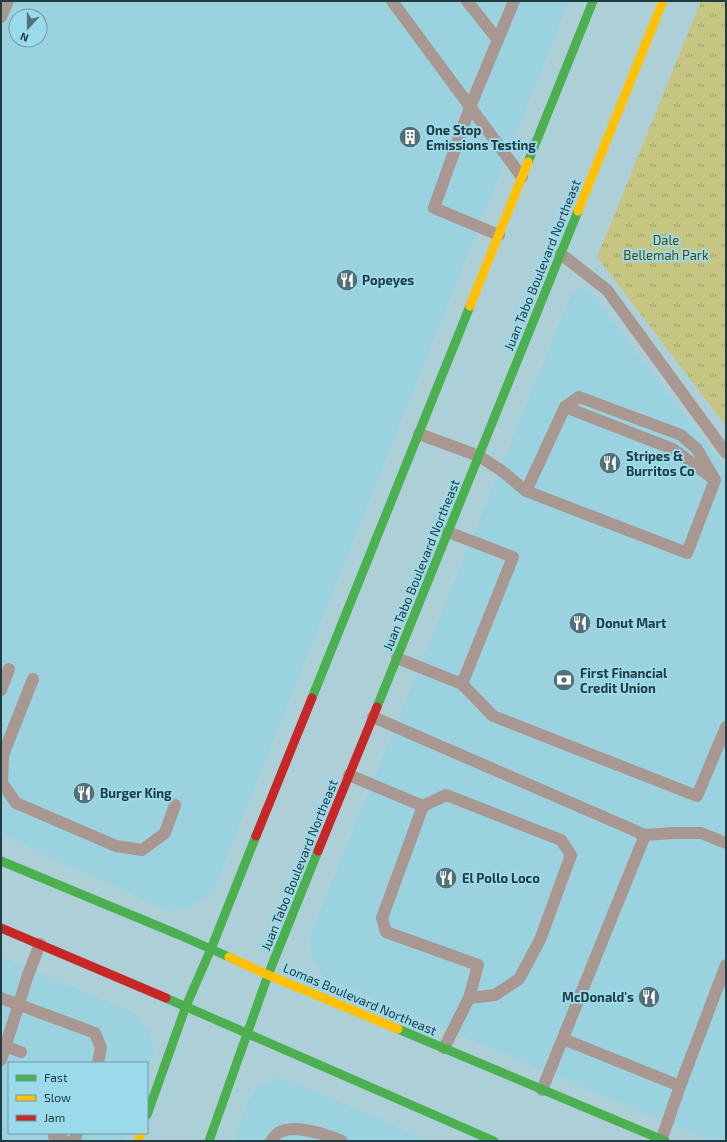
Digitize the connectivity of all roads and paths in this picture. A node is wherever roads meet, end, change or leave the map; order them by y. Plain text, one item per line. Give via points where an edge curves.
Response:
1 (8, 1) edge
2 (392, 1) edge
3 (467, 1) edge
4 (514, 1) edge
5 (593, 1) edge
6 (663, 1) edge
7 (1, 18) edge
8 (498, 40) junction
9 (470, 107) junction
10 (522, 177) junction
11 (498, 235) junction
12 (561, 254) junction
13 (418, 434) junction
14 (726, 453) edge
15 (479, 456) junction
16 (526, 491) junction
17 (448, 532) junction
18 (397, 658) junction
19 (9, 669) dead end
20 (33, 678) dead end
21 (462, 684) junction
22 (1, 690) edge
23 (373, 717) junction
24 (726, 727) edge
25 (349, 775) junction
26 (1, 797) edge
27 (16, 804) junction
28 (175, 805) dead end
29 (422, 806) junction
30 (644, 835) junction
31 (726, 843) edge
32 (1, 861) edge
33 (1, 928) edge
34 (40, 944) junction
35 (211, 949) junction
36 (726, 965) edge
37 (268, 975) junction
38 (1, 998) edge
39 (469, 998) junction
40 (19, 1004) junction
41 (186, 1006) junction
42 (248, 1034) junction
43 (562, 1039) junction
44 (5, 1046) junction
45 (444, 1048) junction
46 (21, 1052) dead end
47 (1, 1060) edge
48 (98, 1062) edge
49 (680, 1086) junction
50 (542, 1090) junction
51 (148, 1107) edge
52 (54, 1136) dead end
53 (475, 1137) edge
54 (662, 1140) edge
55 (65, 1141) edge
56 (209, 1141) edge
57 (271, 1141) edge
58 (342, 1141) edge
59 (494, 1141) edge

1 - 7 lane
2 - 9 lane
3 - 8 lane
4 - 8 lane
5 - 10 main road
6 - 12 main road, Juan Tabo Boulevard Northeast
8 - 9 lane
9 - 10 lane
9 - 11 lane via 434,208
10 - 11 main road
11 - 13 main road
12 - 14 lane via 607,290
12 - 15 main road, Juan Tabo Boulevard Northeast
13 - 15 lane
13 - 35 main road
15 - 16 lane
15 - 17 main road, Juan Tabo Boulevard Northeast
16 - 16 lane via 687,553 715,480 697,448 681,435 579,397 565,407
17 - 18 main road, Juan Tabo Boulevard Northeast
17 - 21 lane via 513,557
18 - 21 lane
18 - 23 main road, Juan Tabo Boulevard Northeast
19 - 22 lane
20 - 27 lane via 3,755 2,783
21 - 24 lane via 493,716 697,796
23 - 25 main road, Juan Tabo Boulevard Northeast
23 - 30 lane
25 - 29 lane
25 - 37 main road, Juan Tabo Boulevard Northeast
26 - 27 lane
27 - 28 lane via 116,846 142,850 165,833
29 - 39 lane via 382,918 386,932 478,965
29 - 39 lane via 446,795 561,840 571,855 540,940 519,979 495,995
30 - 31 lane via 701,833
30 - 43 lane
32 - 35 main road, Lomas Boulevard Northeast
33 - 34 main road
34 - 40 lane
34 - 41 main road
35 - 37 main road, Lomas Boulevard Northeast
35 - 41 main road
36 - 49 lane
37 - 42 main road, Juan Tabo Boulevard Northeast
37 - 45 main road, Lomas Boulevard Northeast
38 - 40 lane
39 - 45 lane
40 - 44 lane
40 - 48 lane via 95,1033 101,1048
41 - 42 main road
41 - 51 main road
42 - 53 main road
42 - 56 main road, Juan Tabo Boulevard Northeast
43 - 49 lane
43 - 50 lane
44 - 46 lane
44 - 47 lane
45 - 50 main road, Lomas Boulevard Northeast
49 - 54 lane
50 - 54 main road, Lomas Boulevard Northeast
52 - 55 lane
53 - 59 main road
57 - 58 lane via 278,1133 289,1129 320,1133

